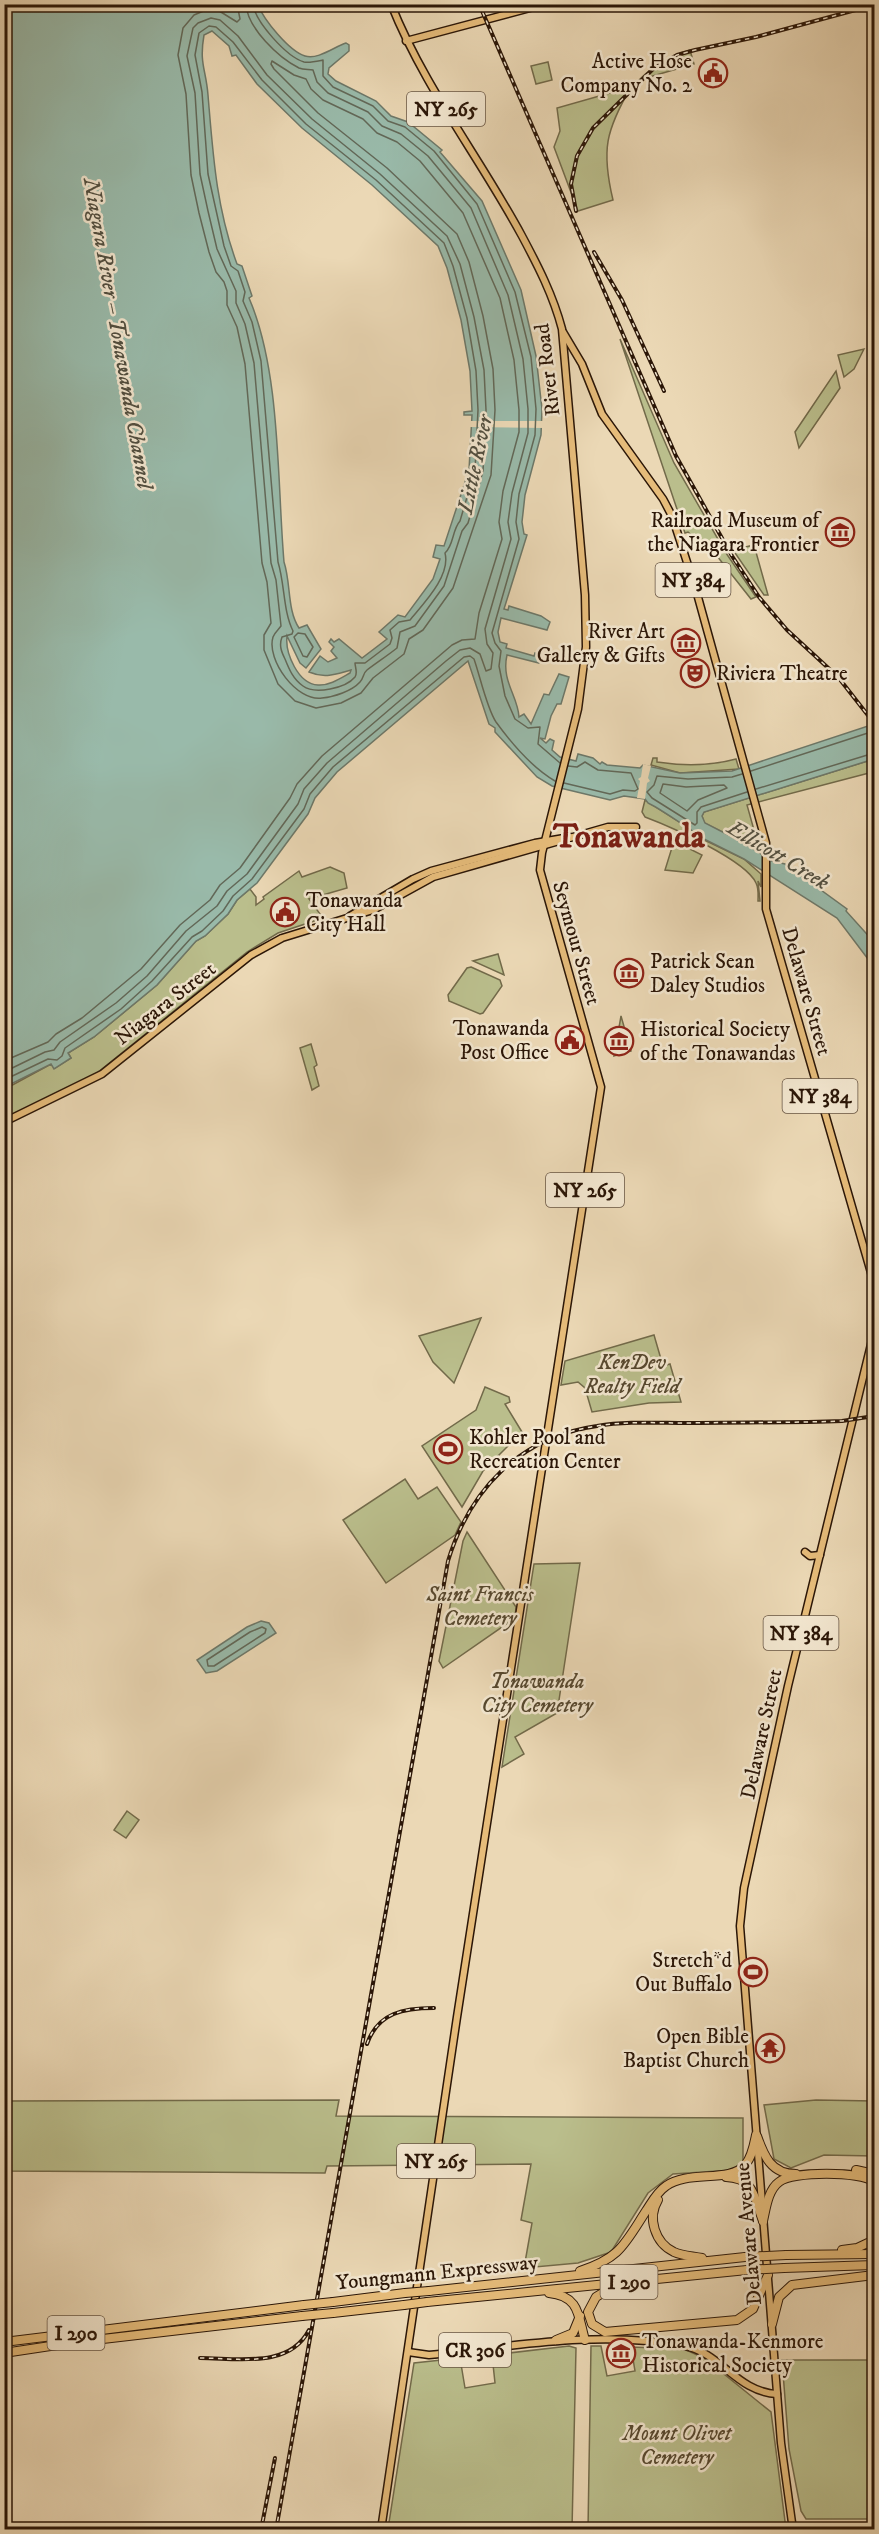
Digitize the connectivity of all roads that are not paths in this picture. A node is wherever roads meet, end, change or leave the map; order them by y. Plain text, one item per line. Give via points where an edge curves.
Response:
1 (391, 4) edge
2 (545, 4) edge
3 (406, 41) junction
4 (562, 328) junction
5 (562, 771) joint
6 (636, 827) dead end
7 (544, 844) junction
8 (4, 1122) edge
9 (874, 1283) edge
10 (874, 1332) edge
11 (805, 1552) dead end
12 (820, 1555) junction
13 (740, 1936) joint
14 (756, 2135) junction
15 (874, 2174) edge
16 (874, 2182) edge
17 (763, 2220) junction
18 (874, 2240) edge
19 (819, 2254) junction
20 (874, 2254) edge
21 (712, 2260) junction
22 (874, 2265) edge
23 (768, 2275) junction
24 (874, 2275) edge
25 (564, 2276) junction
26 (630, 2282) junction
27 (511, 2294) junction
28 (584, 2313) junction
29 (771, 2324) junction
30 (556, 2340) junction
31 (585, 2340) junction
32 (4, 2342) edge
33 (408, 2352) junction
34 (4, 2353) edge
35 (777, 2394) junction
36 (381, 2529) edge
37 (794, 2529) edge

1 - 3 main road, River Road / NY 265
2 - 3 main road
3 - 4 main road, River Road / NY 265 via 526,243 550,290
4 - 5 main road, River Road / NY 265 via 586,614 584,672
4 - 9 main road, Delaware Street / NY 384 via 602,414 672,516 765,843 766,909
5 - 7 main road, Seymour Street / NY 265
6 - 7 main road, Niagara Street via 611,826
7 - 8 main road, Niagara Street via 422,875 348,917 266,946 102,1074
7 - 33 main road, Seymour Street / NY 265 via 540,873 601,1087
10 - 12 main road, Delaware Street / NY 384
11 - 12 main road
12 - 13 main road, Delaware Street / NY 384 via 744,1888
13 - 14 main road, Delaware Avenue / NY 384
14 - 15 highway via 769,2162 786,2174 851,2170
14 - 17 main road, Delaware Avenue / NY 384
14 - 25 highway via 742,2169 670,2183 657,2194 612,2258
16 - 17 highway via 843,2173 789,2178 772,2191
17 - 21 highway via 752,2190 740,2178 690,2180 668,2188 654,2206 658,2237 674,2252
17 - 23 main road, Delaware Avenue / NY 384
18 - 19 highway via 858,2248
19 - 20 highway, Youngmann Expressway / I 290
19 - 21 highway, Youngmann Expressway / I 290, bridge
21 - 25 highway, Youngmann Expressway / I 290
22 - 26 highway, Youngmann Expressway / I 290, bridge via 747,2270
23 - 28 highway via 753,2309 730,2322 607,2332 592,2324
23 - 29 main road, Delaware Avenue / NY 384
24 - 29 highway via 792,2285 780,2295
25 - 32 highway, Youngmann Expressway / I 290, bridge
26 - 27 highway, Youngmann Expressway / I 290
26 - 28 highway via 600,2293
27 - 28 highway via 556,2294
27 - 34 highway, Youngmann Expressway / I 290, bridge
28 - 30 highway via 573,2333
28 - 31 highway
29 - 35 main road, Delaware Avenue / NY 384
30 - 31 main road, CR 306
30 - 33 main road, CR 306 via 429,2355
31 - 35 main road, CR 306 via 687,2346 708,2356 750,2388
33 - 36 main road, NY 265
35 - 37 main road, Delaware Avenue / NY 384

